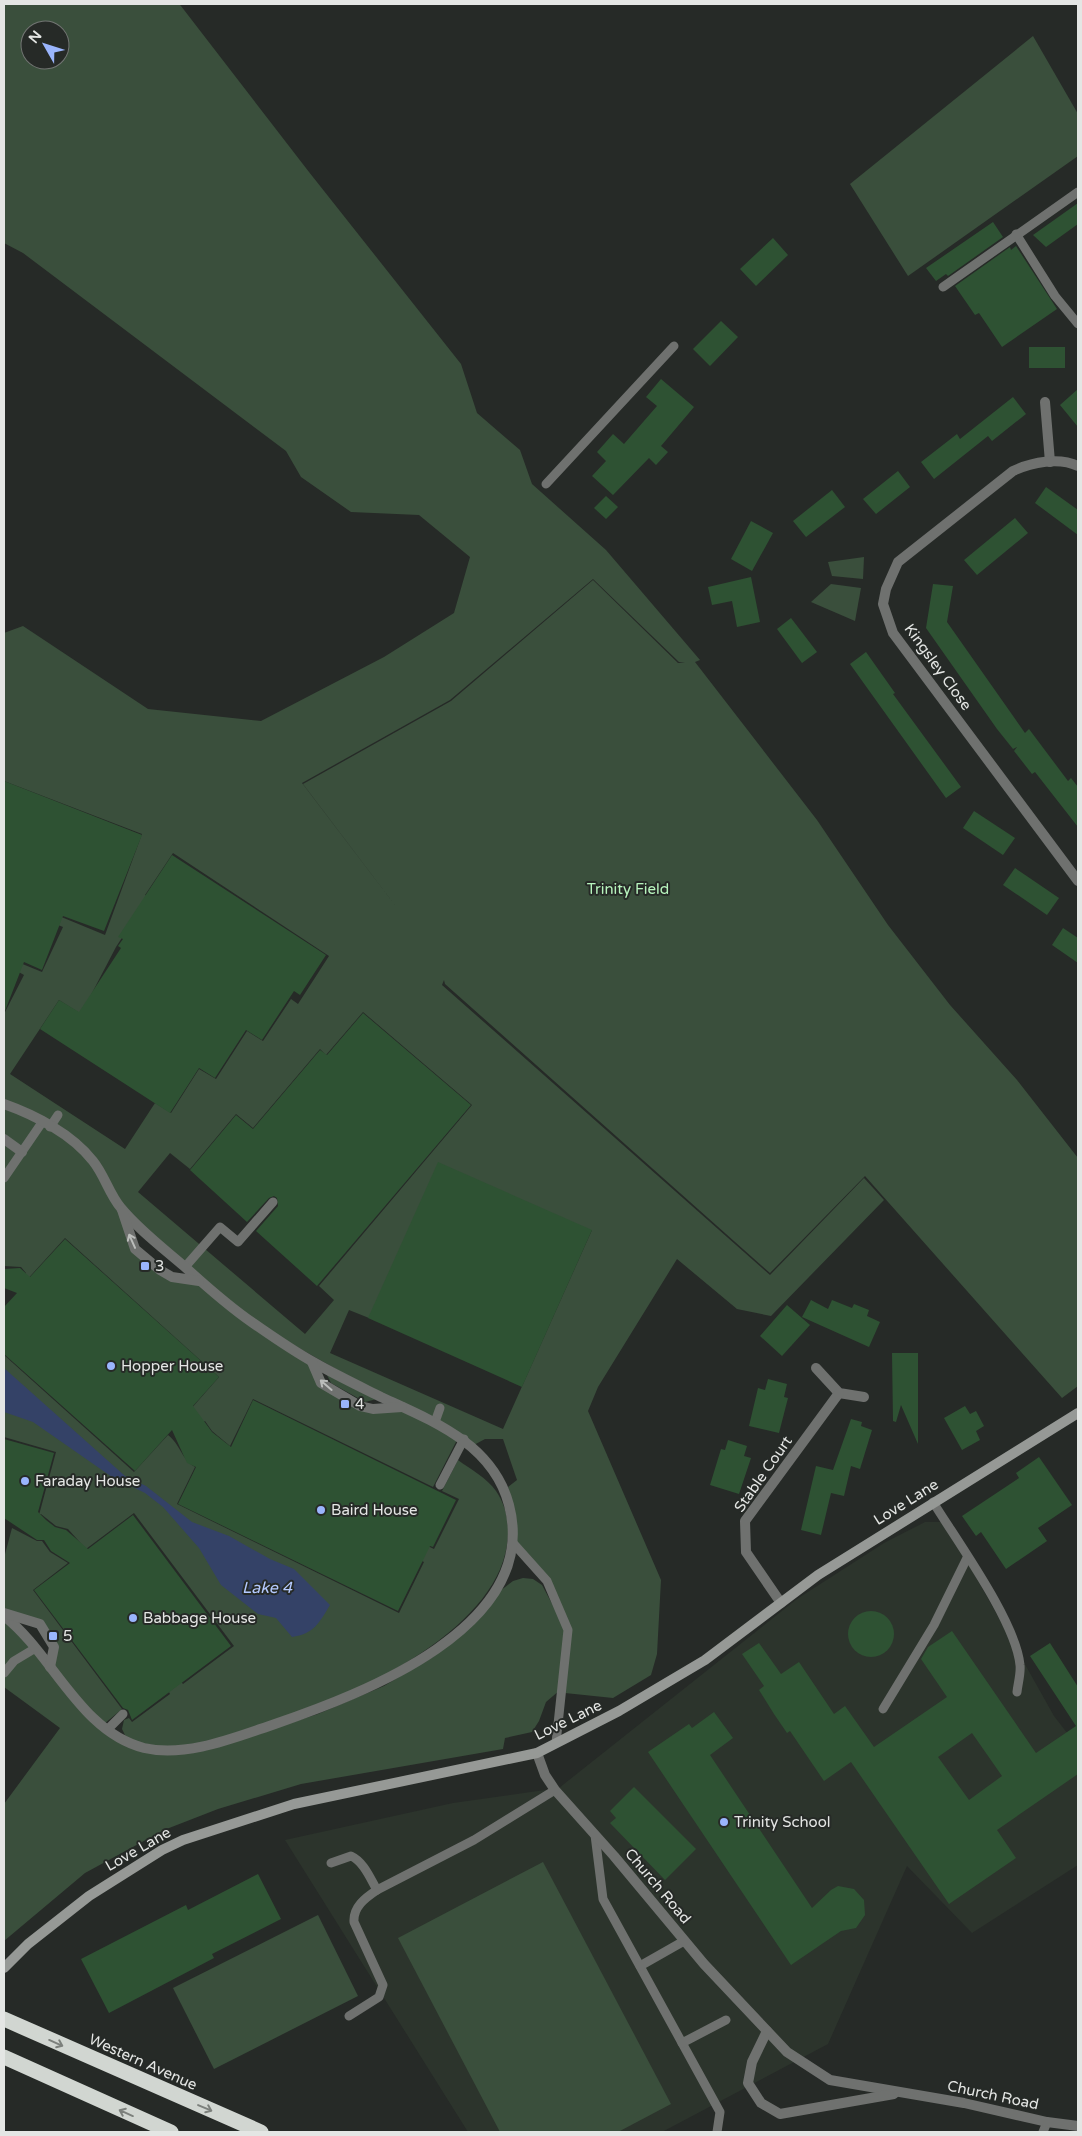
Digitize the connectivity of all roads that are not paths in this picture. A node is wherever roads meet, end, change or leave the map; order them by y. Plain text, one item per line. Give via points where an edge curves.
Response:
1 (1078, 192) edge
2 (1016, 234) junction
3 (943, 287) dead end
4 (1078, 324) edge
5 (674, 346) dead end
6 (1045, 402) dead end
7 (1050, 462) junction
8 (1078, 466) edge
9 (546, 484) dead end
10 (1078, 881) edge
11 (4, 1104) edge
12 (58, 1115) dead end
13 (46, 1124) junction
14 (4, 1139) edge
15 (22, 1152) junction
16 (4, 1178) edge
17 (273, 1202) dead end
18 (121, 1209) junction
19 (185, 1268) junction
20 (200, 1282) junction
21 (312, 1362) junction
22 (816, 1368) dead end
23 (839, 1393) junction
24 (864, 1397) dead end
25 (403, 1407) junction
26 (440, 1408) dead end
27 (1078, 1414) edge
28 (435, 1422) junction
29 (464, 1439) junction
30 (440, 1485) dead end
31 (934, 1502) junction
32 (512, 1544) junction
33 (967, 1558) junction
34 (781, 1603) junction
35 (4, 1615) edge
36 (34, 1649) junction
37 (50, 1667) junction
38 (4, 1673) edge
39 (1017, 1692) dead end
40 (883, 1709) dead end
41 (123, 1714) dead end
42 (108, 1729) junction
43 (556, 1743) junction
44 (538, 1753) junction
45 (555, 1790) junction
46 (595, 1835) junction
47 (332, 1863) dead end
48 (377, 1890) junction
49 (684, 1941) junction
50 (640, 1966) junction
51 (4, 1968) edge
52 (349, 2016) dead end
53 (726, 2020) dead end
54 (8, 2021) edge
55 (767, 2031) junction
56 (682, 2043) junction
57 (4, 2058) edge
58 (902, 2092) junction
59 (1047, 2122) junction
60 (1078, 2126) edge
61 (170, 2132) edge
62 (261, 2132) edge
63 (717, 2132) edge
64 (1043, 2132) edge

1 - 2 lane
2 - 3 lane
2 - 4 lane via 1055,296
5 - 9 lane
6 - 7 street
7 - 8 street, Kingsley Close
7 - 10 street, Kingsley Close via 1013,471 898,562 883,604 893,633
11 - 13 street
12 - 13 lane
13 - 15 lane
13 - 18 street via 92,1160
14 - 15 street
15 - 16 lane
17 - 19 lane via 238,1242 220,1227
18 - 19 street
20 -> 18 street via 172,1277 136,1249
19 - 20 street
20 - 21 street via 252,1323
21 - 25 street
25 -> 21 street via 373,1409 360,1406 321,1383
22 - 23 street
23 - 24 street
23 - 34 street, Stable Court via 745,1522 746,1552
25 - 28 street
26 - 28 lane
27 - 31 street, Love Lane
28 - 29 street
29 - 30 lane
29 - 32 street via 483,1457 504,1488 513,1524
31 - 33 lane
31 - 34 street, Love Lane via 818,1575
32 - 42 street via 503,1576 478,1612 430,1654 382,1682 252,1732 193,1747 158,1750 143,1747 128,1743
32 - 43 lane via 547,1581 568,1630
33 - 39 lane via 1017,1646 1021,1666
33 - 40 lane via 934,1625
34 - 43 street, Love Lane via 705,1660 619,1711
35 - 36 street
35 - 37 street via 40,1624 54,1647
36 - 37 street
36 - 38 lane via 14,1661
37 - 42 street via 78,1703
41 - 42 lane
43 - 44 street, Love Lane
44 - 45 street, Church Road via 545,1775
44 - 51 street, Love Lane via 294,1804 183,1840 89,1896 28,1944
45 - 46 street, Church Road
45 - 48 lane via 474,1840
46 - 49 street, Church Road
46 - 50 lane via 603,1899
47 - 48 lane via 351,1856 356,1858
48 - 52 lane via 363,1900 353,1915 380,1976 382,1992 369,2005
49 - 50 lane
49 - 55 street, Church Road
50 - 56 lane
53 - 56 lane
54 -> 62 highway, Western Avenue
55 - 58 street, Church Road via 787,2052 830,2080
55 - 58 street, Church Road via 752,2062 748,2083 761,2103 780,2114
56 - 63 lane via 720,2112
61 -> 57 highway
58 - 59 street, Church Road
59 - 60 street, Church Road
59 - 64 lane

